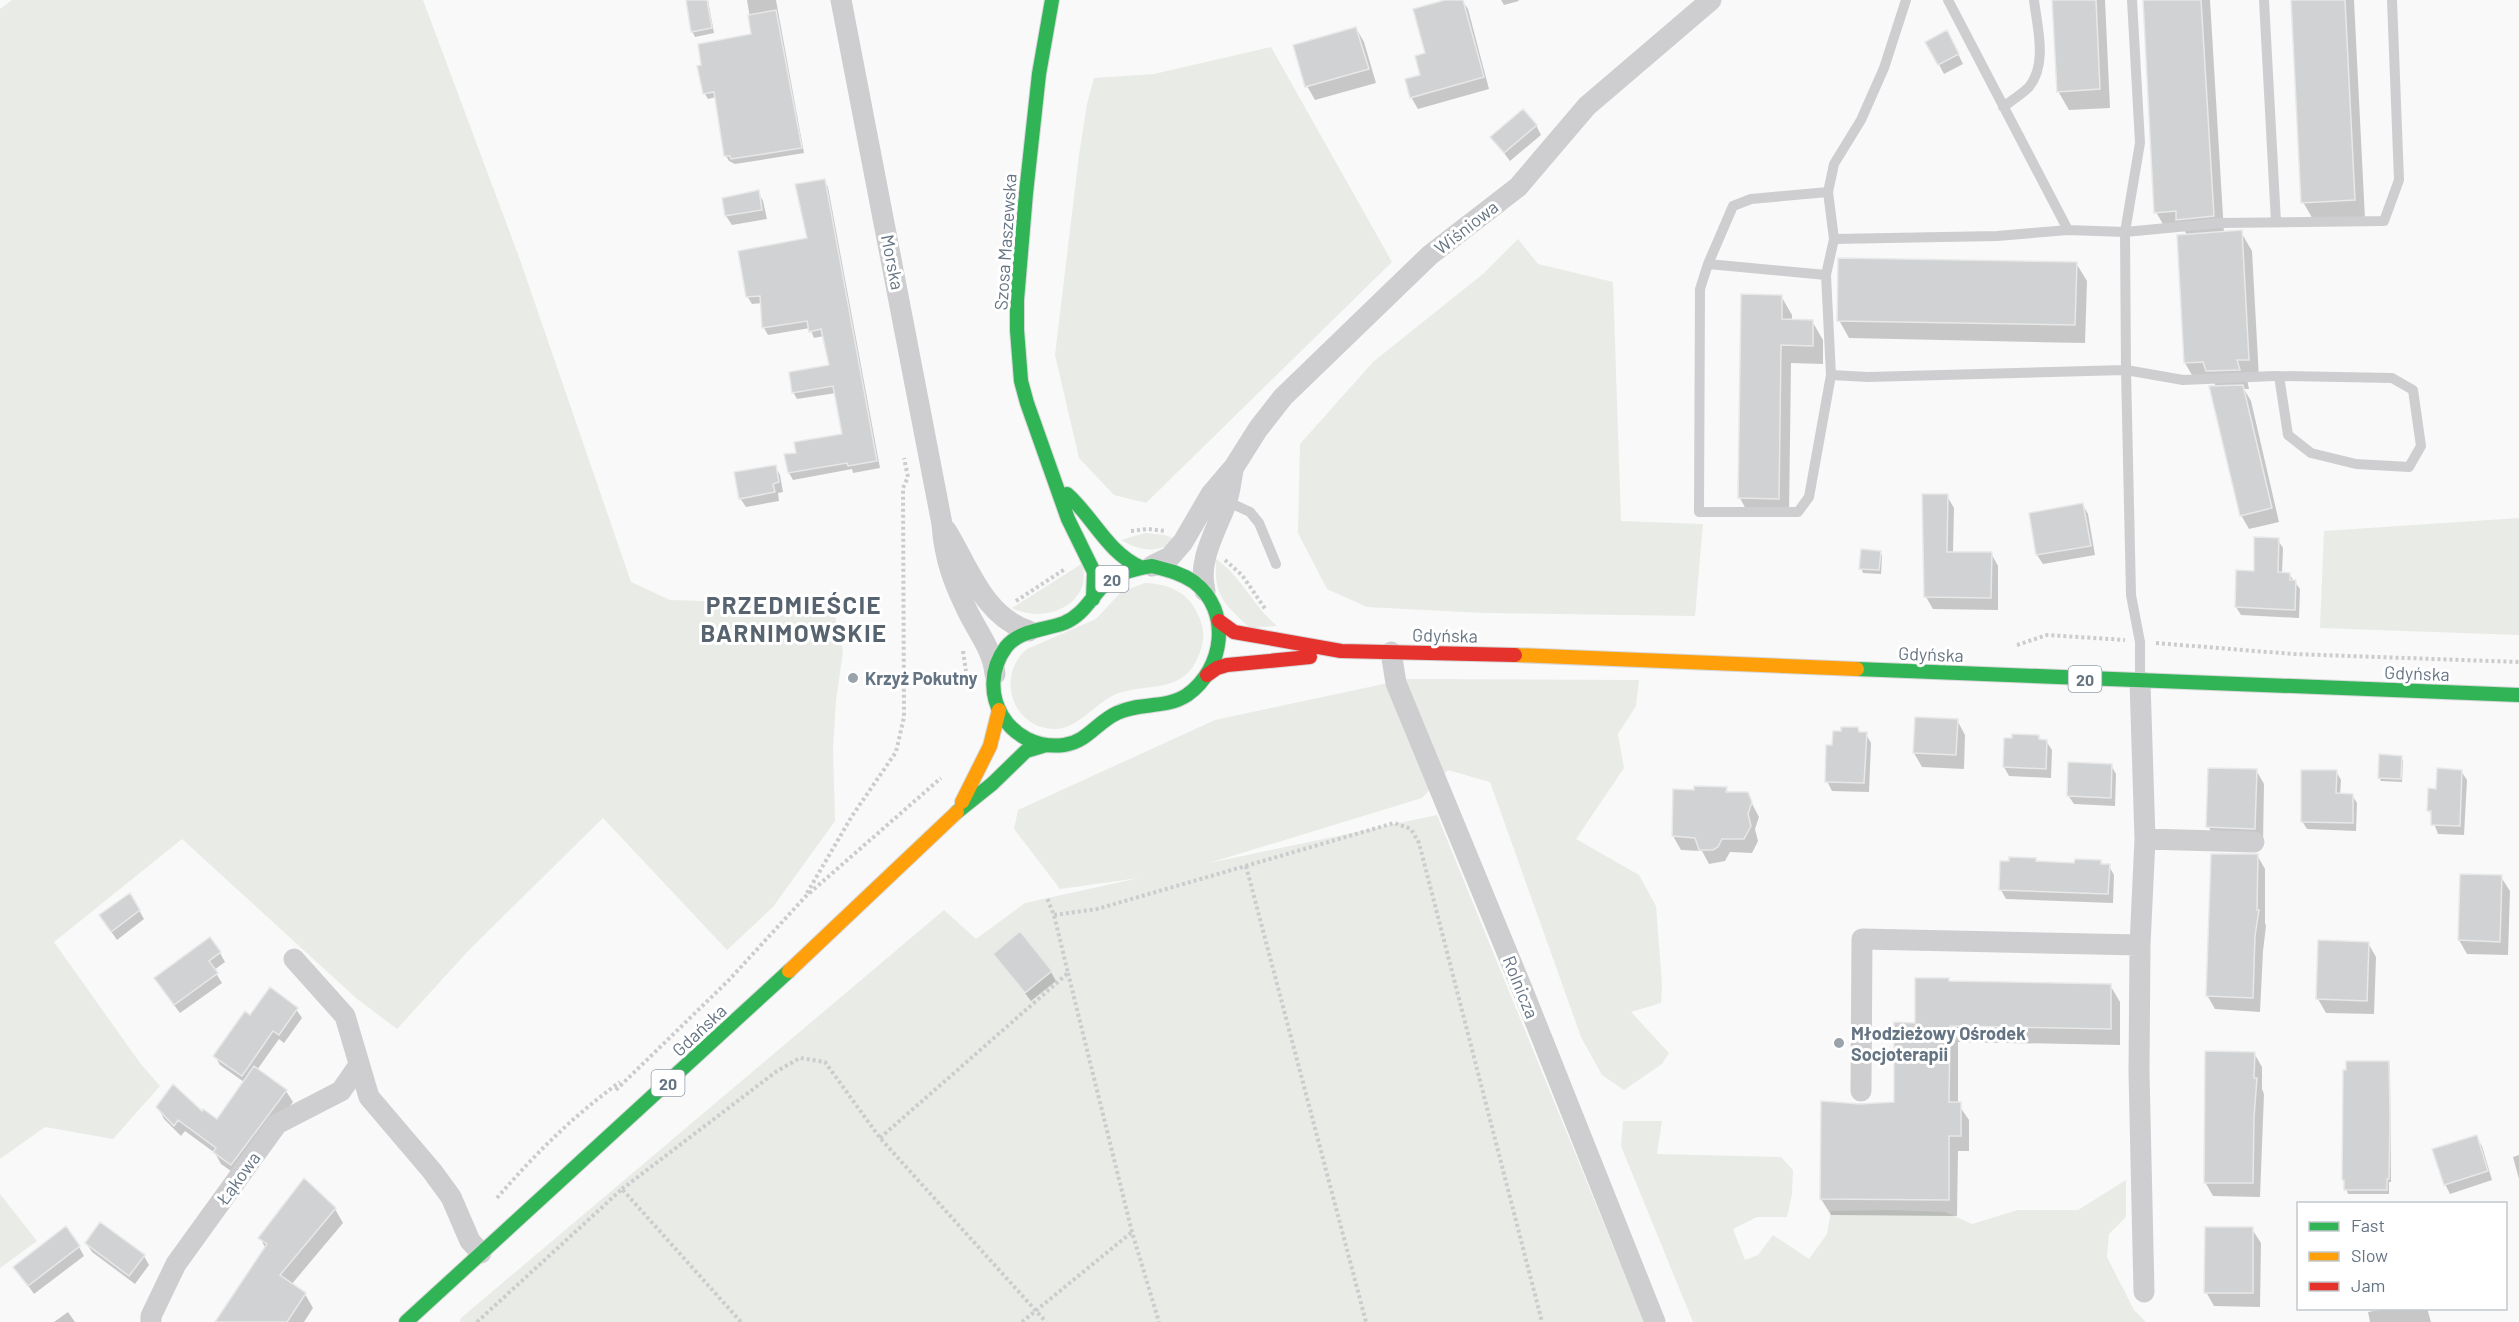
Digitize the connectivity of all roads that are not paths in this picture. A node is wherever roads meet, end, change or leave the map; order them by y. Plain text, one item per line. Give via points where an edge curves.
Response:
1 (841, 0) edge
2 (1052, 0) edge
3 (1711, 0) edge
4 (1906, 0) edge
5 (1948, 0) edge
6 (2034, 0) edge
7 (2132, 0) edge
8 (2264, 0) edge
9 (2392, 0) edge
10 (2002, 107) junction
11 (1828, 192) junction
12 (2276, 222) junction
13 (2068, 230) junction
14 (2125, 232) junction
15 (1834, 239) junction
16 (1708, 264) junction
17 (1826, 275) junction
18 (2126, 370) junction
19 (1831, 375) junction
20 (2279, 376) junction
21 (1057, 483) junction
22 (1219, 497) junction
23 (942, 525) junction
24 (1276, 564) dead end
25 (1146, 567) junction
26 (1204, 591) junction
27 (1093, 599) junction
28 (1219, 621) junction
29 (1029, 631) junction
30 (1341, 651) junction
31 (1391, 652) junction
32 (1207, 675) junction
33 (996, 676) junction
34 (2140, 681) junction
35 (2519, 695) edge
36 (999, 710) junction
37 (1046, 745) junction
38 (959, 810) junction
39 (2145, 839) junction
40 (2254, 842) dead end
41 (2140, 945) junction
42 (294, 959) dead end
43 (359, 1065) junction
44 (1861, 1090) dead end
45 (481, 1253) junction
46 (2144, 1292) dead end
47 (152, 1322) edge
48 (406, 1322) edge
49 (1655, 1322) edge

1 - 23 street, Morska
2 - 21 main road, Szosa Maszewska via 1027,181 1017,330 1021,381 1040,446
3 - 22 street, Wiśniowa via 1587,105 1518,187 1430,255 1295,385 1264,421
4 - 11 lane via 1884,68 1861,120 1834,164
5 - 10 lane
6 - 10 lane via 2040,53 2036,75 2028,88
7 - 14 lane via 2140,143
8 - 12 lane
9 - 12 lane via 2399,180 2384,221
10 - 13 lane
11 - 15 lane
11 - 16 lane via 1751,199 1733,206
12 - 14 lane
13 - 14 lane
13 - 15 lane via 1997,236
14 - 18 lane
15 - 17 lane
16 - 17 lane
16 - 19 lane via 1700,289 1700,512 1798,512 1809,497
17 - 19 lane
18 - 19 lane
18 - 20 lane via 2183,380
18 - 34 lane via 2131,594 2140,642
20 - 20 lane via 2288,435 2311,453 2356,464 2409,466 2421,446 2413,390 2392,378
21 - 25 main road, Szosa Maszewska via 1127,561
21 - 27 main road, Szosa Maszewska via 1068,519 1087,556 1095,582
22 - 24 lane via 1250,512 1259,523
22 - 25 street, Wiśniowa via 1170,557
22 - 26 street, Wiśniowa via 1203,568
23 - 29 street, Morska via 997,612 1014,626
23 - 33 street, Morska via 947,565 991,653
25 - 26 main road, 20 via 1180,572
25 - 27 main road, 20 via 1126,571 1108,581
26 - 28 main road, 20
27 - 29 main road, 20 via 1068,621
28 - 30 main road, Gdyńska / 20 via 1234,632
28 - 32 main road, 20 via 1217,651
29 - 33 main road, 20 via 1005,649
30 - 31 main road, Gdyńska / 20
30 - 32 main road, Gdyńska / 20 via 1293,660 1227,664
31 - 34 main road, Gdyńska / 20
31 - 49 street, Rolnicza via 1396,683
32 - 37 main road, 20 via 1176,700 1131,706 1107,718 1085,738
33 - 36 main road, 20
34 - 35 main road, Gdyńska / 20
34 - 39 street
36 - 37 main road, 20 via 1018,734
36 - 38 main road, Gdańska / 20 via 993,742 975,771
37 - 38 main road, Gdańska / 20 via 1026,751
38 - 45 main road, Gdańska / 20
39 - 40 street
39 - 41 street
41 - 44 street via 1862,939
41 - 46 street
42 - 43 street via 345,1016
43 - 45 street via 369,1097 445,1188 470,1241
43 - 47 street, Łąkowa via 341,1091 277,1124 176,1264 151,1316
45 - 48 main road, Gdańska / 20

